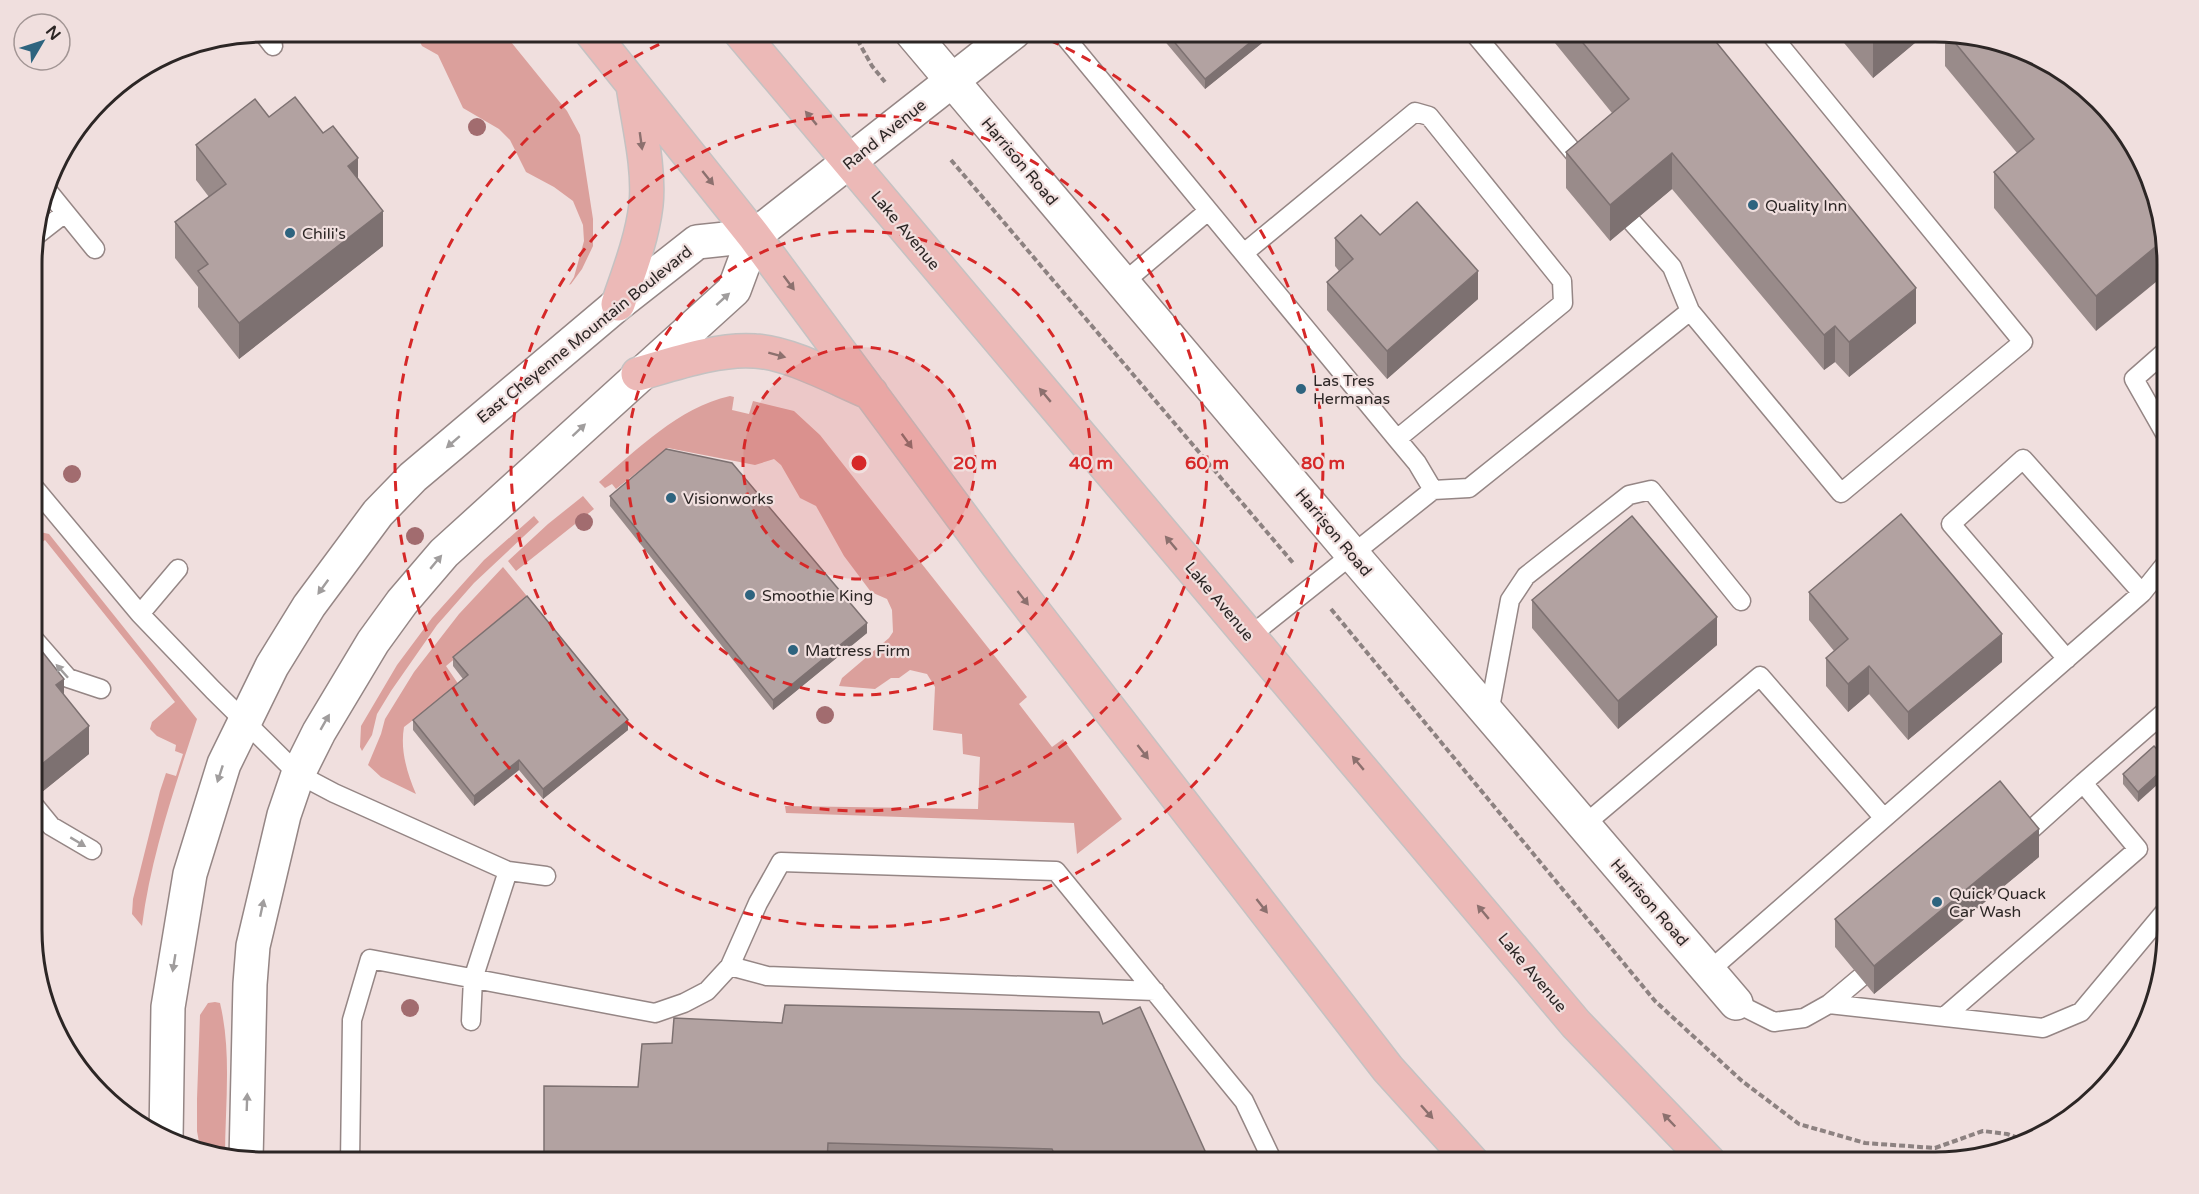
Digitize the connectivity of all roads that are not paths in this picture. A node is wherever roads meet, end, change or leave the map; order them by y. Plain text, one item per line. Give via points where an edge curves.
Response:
1 (599, 42) edge
2 (748, 42) edge
3 (919, 42) edge
4 (1001, 42) edge
5 (1069, 42) edge
6 (1481, 42) edge
7 (1777, 42) edge
8 (951, 81) junction
9 (633, 83) junction
10 (849, 163) junction
11 (1588, 169) edge
12 (53, 197) edge
13 (1208, 211) junction
14 (65, 213) junction
15 (1632, 222) edge
16 (45, 229) edge
17 (754, 236) junction
18 (95, 249) dead end
19 (1244, 253) junction
20 (1123, 283) junction
21 (618, 304) junction
22 (1690, 311) junction
23 (2157, 359) edge
24 (638, 374) junction
25 (872, 394) junction
26 (2157, 419) edge
27 (1397, 439) junction
28 (1433, 490) junction
29 (42, 499) edge
30 (1353, 555) junction
31 (178, 569) dead end
32 (2157, 574) edge
33 (2142, 593) junction
34 (1741, 601) dead end
35 (140, 614) junction
36 (1250, 636) junction
37 (42, 648) edge
38 (2067, 659) junction
39 (101, 689) dead end
40 (1489, 713) junction
41 (2157, 719) edge
42 (244, 720) junction
43 (298, 774) junction
44 (2083, 783) junction
45 (42, 815) edge
46 (1883, 818) junction
47 (1584, 825) junction
48 (2023, 837) edge
49 (92, 850) dead end
50 (508, 871) junction
51 (546, 876) dead end
52 (2157, 921) edge
53 (730, 966) junction
54 (1709, 971) junction
55 (1860, 978) edge
56 (473, 979) junction
57 (1155, 991) junction
58 (1736, 1003) joint
59 (1829, 1004) junction
60 (1944, 1017) junction
61 (471, 1021) dead end
62 (166, 1129) edge
63 (246, 1152) edge
64 (350, 1152) edge
65 (1268, 1152) edge
66 (1463, 1152) edge
67 (1699, 1152) edge

1 - 9 main road
10 -> 2 main road, Lake Avenue
3 - 8 street, Harrison Road
4 - 8 street, Rand Avenue
5 - 13 lane
6 - 11 lane
7 - 22 lane via 2023,342 1841,493
8 - 10 street, Rand Avenue
8 - 20 street, Harrison Road
9 -> 17 main road
9 -> 21 main road via 646,203 641,235
10 - 17 street, Rand Avenue
36 -> 10 main road, Lake Avenue
12 - 14 lane
13 - 19 lane
13 - 20 lane
14 - 16 lane
14 - 18 lane
15 - 22 lane via 1672,267
17 - 21 street, East Cheyenne Mountain Boulevard via 697,242
24 -> 17 street via 734,290
17 -> 25 main road
19 - 27 lane
19 - 27 lane via 1415,112 1429,116 1562,281 1563,303
20 - 30 street, Harrison Road
21 -> 42 street, East Cheyenne Mountain Boulevard via 453,442 378,513 309,606
22 - 28 lane via 1469,488
23 - 26 lane via 2134,379
24 -> 25 main road via 703,356 754,350 779,355
43 -> 24 street via 373,642 430,569
25 -> 66 main road via 997,564 1388,1069
27 - 28 lane
28 - 30 lane
29 - 35 lane
30 - 36 lane
30 - 40 street, Harrison Road
31 - 35 lane
32 - 33 lane
33 - 38 lane
33 - 38 lane via 2023,459 1951,524
34 - 40 lane via 1651,490 1629,495 1526,576 1510,600
35 - 42 lane
67 -> 36 main road, Lake Avenue via 1576,1024
39 -> 37 lane via 68,678
38 - 46 lane
40 - 47 street, Harrison Road
41 - 44 lane
42 - 43 lane
42 -> 62 street, East Cheyenne Mountain Boulevard via 207,816 179,930 168,1007
43 - 50 lane
63 -> 43 street via 253,946
44 - 48 lane
44 - 60 lane via 2138,849
45 -> 49 lane via 51,826
46 - 47 lane via 1760,676
46 - 54 lane
47 - 54 street, Harrison Road
50 - 51 lane
50 - 56 lane
52 - 60 lane via 2081,1012 2043,1028
53 - 56 lane via 707,991 656,1013
53 - 57 lane via 767,976
53 - 57 lane via 781,862 1056,871
54 - 58 street, Harrison Road
55 - 59 lane
56 - 61 lane
56 - 64 lane via 370,959 352,1020
57 - 65 lane via 1244,1101
58 - 59 lane via 1774,1022 1804,1018
59 - 60 lane

